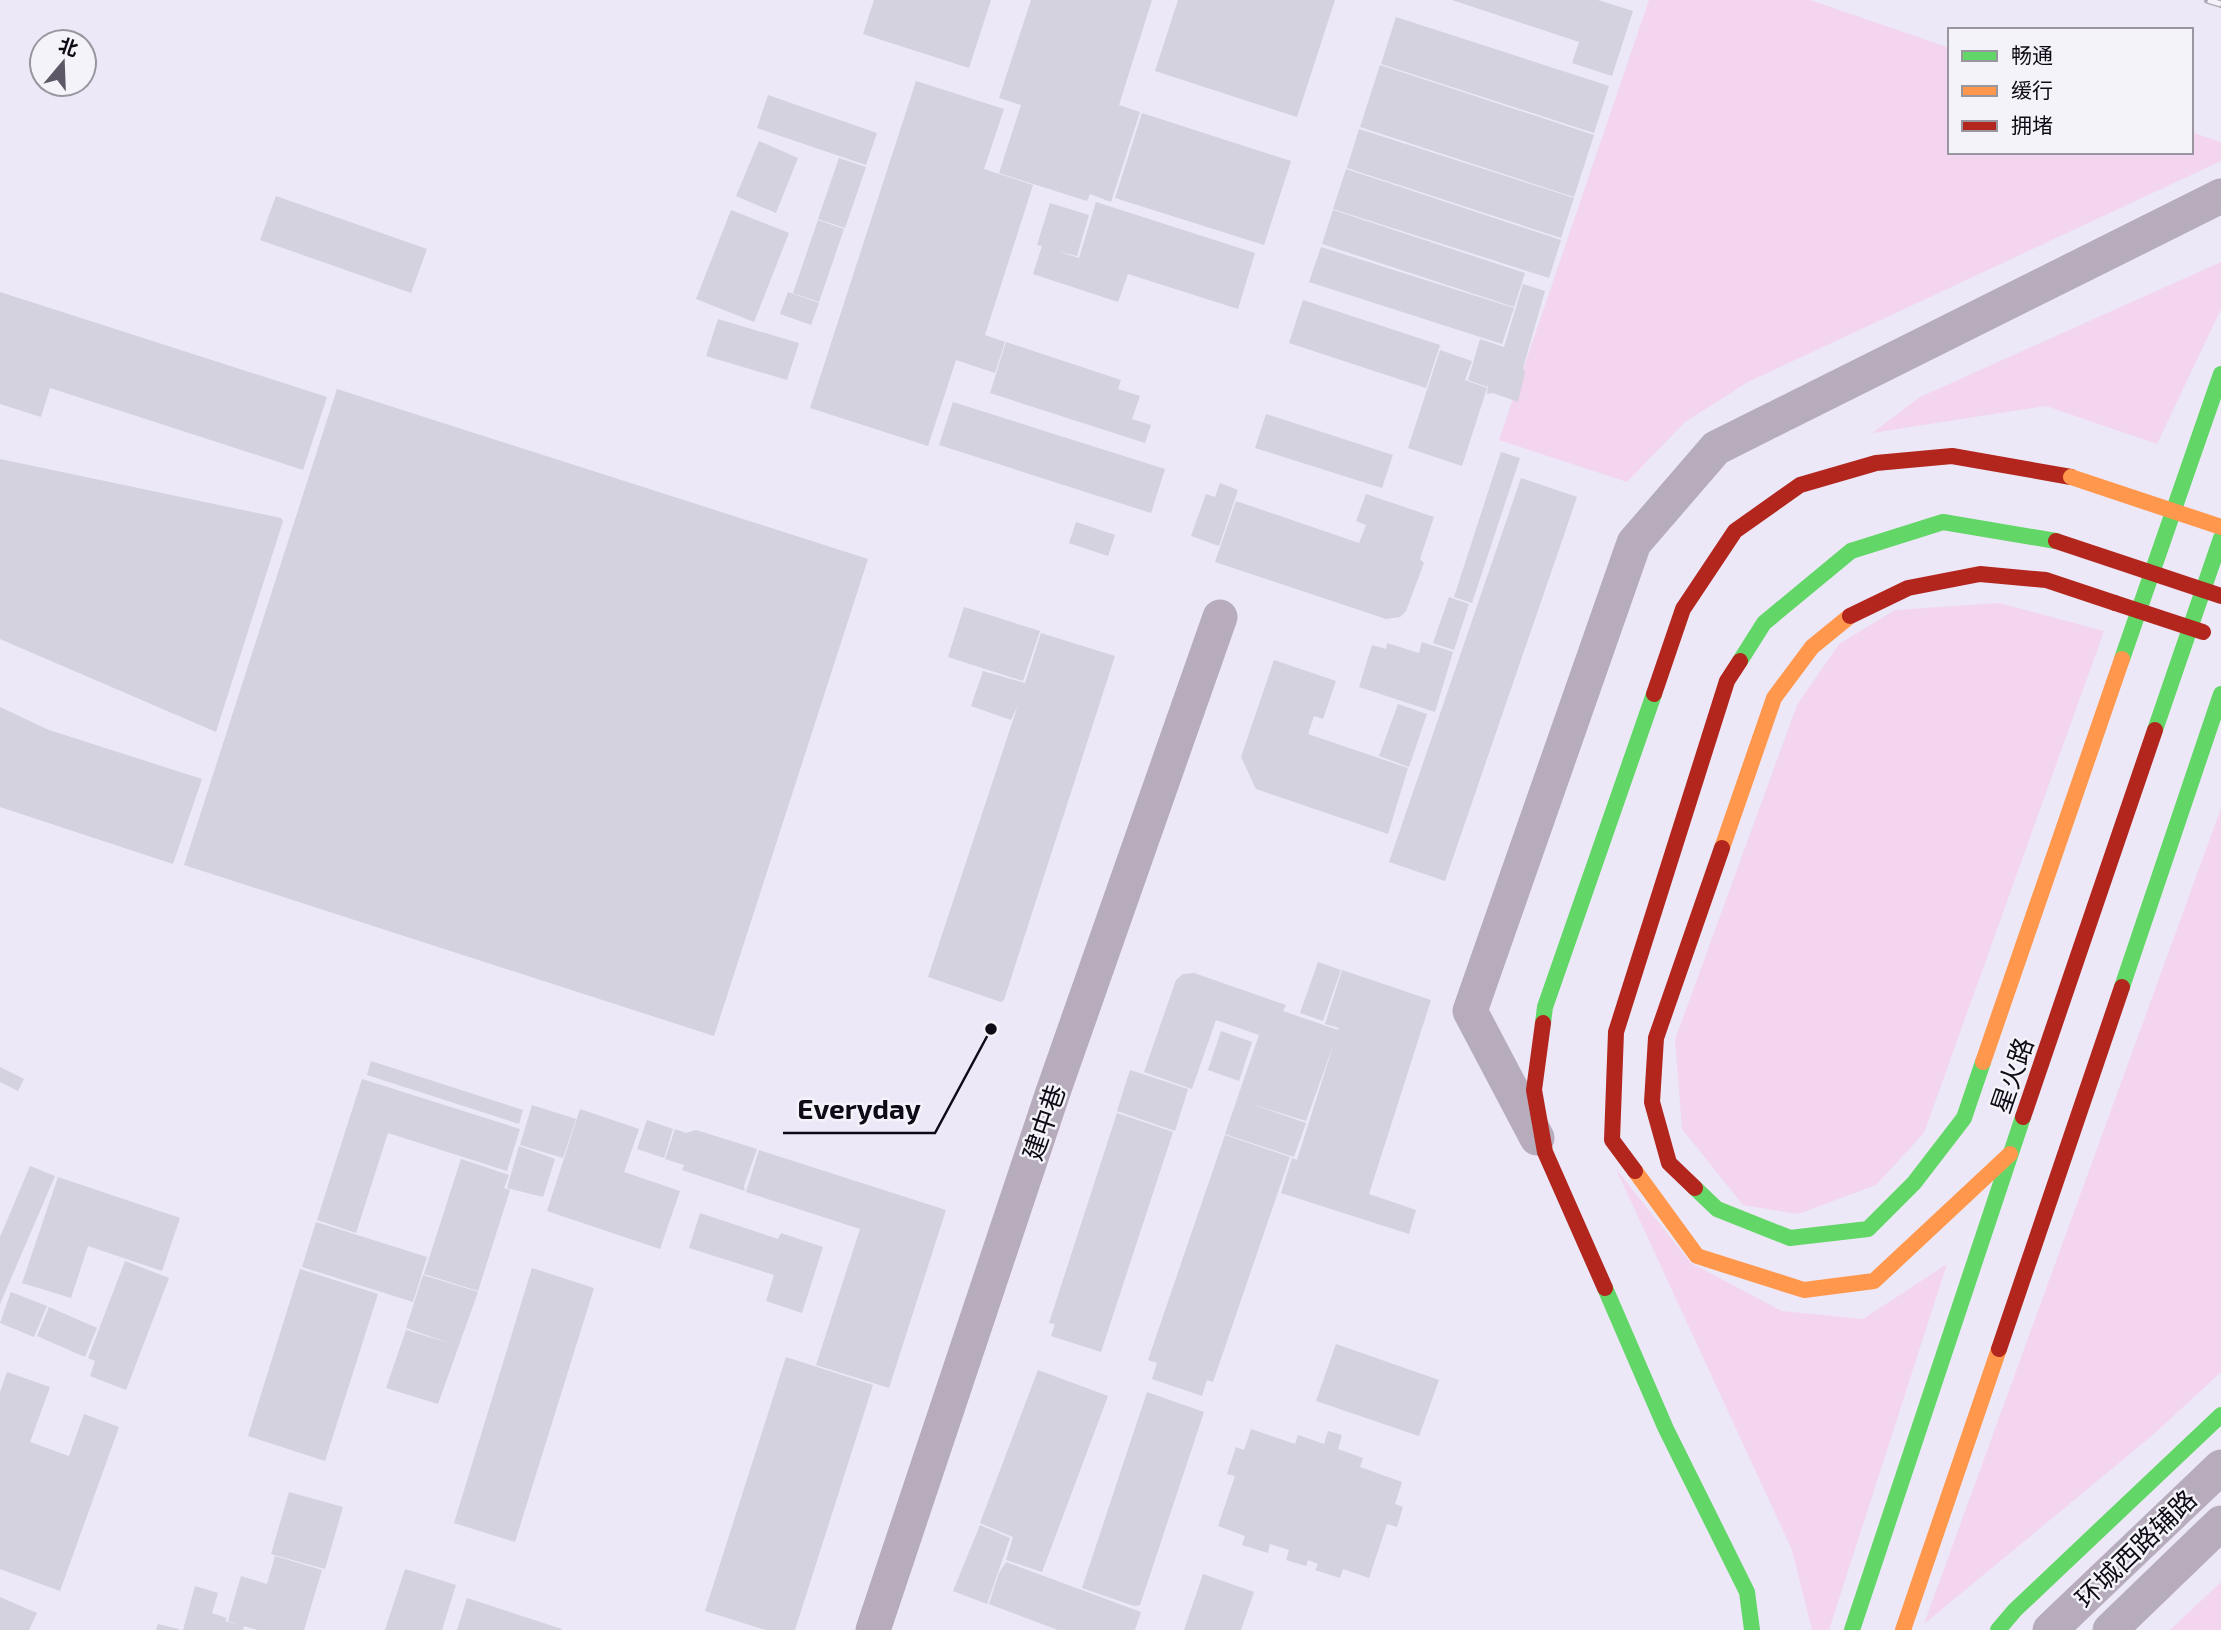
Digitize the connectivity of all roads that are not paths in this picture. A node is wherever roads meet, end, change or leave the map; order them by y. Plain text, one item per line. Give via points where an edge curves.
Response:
1 (2221, 196) edge
2 (2221, 374) edge
3 (2221, 527) edge
4 (2221, 538) edge
5 (2221, 596) edge
6 (1220, 617) dead end
7 (2221, 638) edge
8 (2221, 694) edge
9 (1545, 1152) junction
10 (2010, 1154) junction
11 (2221, 1415) edge
12 (2221, 1467) edge
13 (2221, 1523) edge
14 (873, 1630) edge
15 (1752, 1630) edge
16 (1852, 1630) edge
17 (1903, 1630) edge
18 (1998, 1630) edge
19 (2050, 1630) edge
20 (2110, 1630) edge

1 - 9 street via 1716,448 1634,543 1470,1011
2 - 7 main road, bridge via 1964,1118 1914,1183 1868,1229 1790,1238 1717,1209 1669,1163 1652,1101 1656,1038 1774,698 1812,647 1856,611 1908,588 1980,573 2046,580 2115,603
3 - 9 main road, bridge via 2071,477 1952,456 1875,463 1800,485 1735,531 1683,609 1545,1007 1534,1090
4 - 10 main road, 星火路
5 - 10 main road, bridge via 2056,541 1943,522 1851,551 1764,623 1727,681 1616,1032 1612,1140 1697,1256 1804,1290 1874,1281
6 - 14 street, 建中巷 via 1053,1092
8 - 17 main road
9 - 15 main road via 1666,1429 1747,1592
10 - 16 main road, 星火路
11 - 18 main road
12 - 19 street, 环城西路辅路
13 - 20 street

